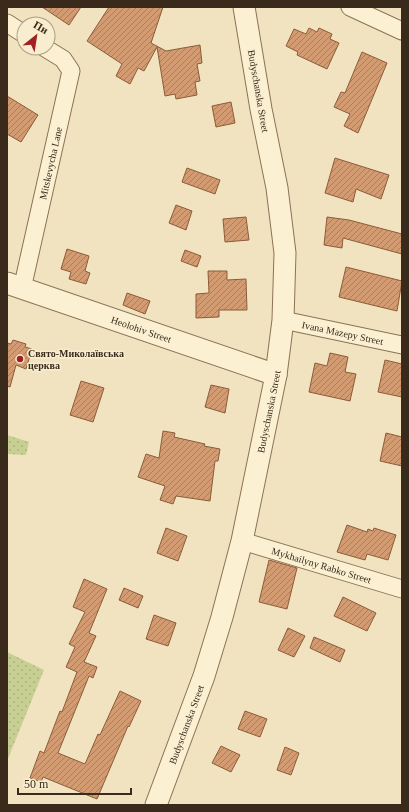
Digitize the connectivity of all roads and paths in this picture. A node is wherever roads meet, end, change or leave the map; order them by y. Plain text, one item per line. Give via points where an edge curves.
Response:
1 (244, 7) edge
2 (350, 7) edge
3 (7, 23) edge
4 (16, 29) edge
5 (402, 31) edge
6 (56, 55) edge
7 (14, 286) edge
8 (283, 320) junction
9 (402, 345) edge
10 (276, 375) junction
11 (242, 541) junction
12 (402, 589) edge
13 (156, 805) edge

1 - 8 street, Budyschanska Street via 278,195 285,252
2 - 5 street
3 - 4 street
6 - 7 street, Mitskevycha Lane via 63,59 71,71
7 - 10 street, Heolohiv Street
8 - 9 street, Ivana Mazepy Street
8 - 10 street, Budyschanska Street
10 - 11 street, Budyschanska Street
11 - 12 street, Mykhailyny Rabko Street
11 - 13 street, Budyschanska Street via 204,676

